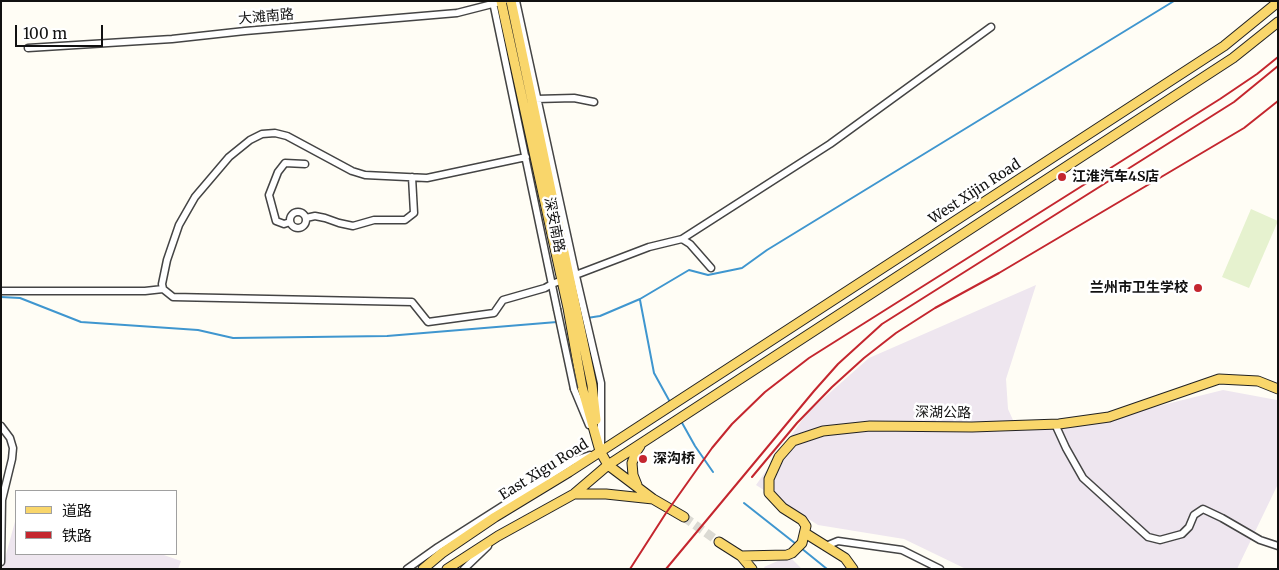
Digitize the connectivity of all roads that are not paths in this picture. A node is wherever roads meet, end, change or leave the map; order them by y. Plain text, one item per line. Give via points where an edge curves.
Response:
1 (511, 1) edge
2 (516, 1) edge
3 (498, 2) edge
4 (1278, 2) edge
5 (1278, 22) edge
6 (990, 27) dead end
7 (28, 48) dead end
8 (535, 99) junction
9 (594, 102) dead end
10 (526, 157) junction
11 (305, 164) dead end
12 (412, 177) junction
13 (306, 218) junction
14 (290, 222) junction
15 (682, 239) junction
16 (711, 268) dead end
17 (569, 278) junction
18 (552, 284) junction
19 (163, 289) junction
20 (1, 290) edge
21 (576, 307) junction
22 (582, 387) junction
23 (1278, 389) edge
24 (682, 398) joint
25 (1054, 424) junction
26 (1, 426) edge
27 (642, 443) junction
28 (600, 451) junction
29 (608, 464) junction
30 (638, 486) junction
31 (574, 494) junction
32 (653, 499) junction
33 (684, 517) tunnel mouth
34 (806, 533) junction
35 (498, 536) junction
36 (719, 542) tunnel mouth
37 (826, 546) junction
38 (1278, 546) edge
39 (741, 556) junction
40 (1, 562) edge
41 (407, 569) edge
42 (423, 569) edge
43 (447, 569) edge
44 (464, 569) edge
45 (752, 569) edge
46 (853, 569) edge
47 (940, 569) edge

1 - 8 main road, 深安南路
2 - 8 street, 深安南路
3 - 7 street, 大滩南路 via 457,13 172,39
3 - 10 street, 深安南路
3 - 17 main road, 深安南路
4 - 24 main road, West Xijin Road via 1224,46
5 - 27 main road, West Xijin Road via 1233,58
6 - 15 street via 830,144
8 - 9 street via 574,98
8 - 17 main road, 深安南路
10 - 12 street via 427,178
10 - 18 street, 深安南路
11 - 14 street via 286,163 278,172 269,195 276,221
12 - 13 street via 414,213 404,220 374,220 353,226 315,216
12 - 19 street via 366,175 352,171 287,136 262,134 229,157 195,197 179,225 167,260
13 - 14 street via 296,212
13 - 14 street via 300,228
15 - 16 street
15 - 17 street via 649,247
17 - 18 street
17 - 21 main road, 深安南路
18 - 19 street via 504,300 494,313 428,322 412,302 174,297
18 - 22 street, 深安南路, bridge
19 - 20 street
21 - 22 main road, 深安南路
21 - 28 street, 深安南路 via 601,383
22 - 28 main road, 深安南路
22 - 28 street, 深安南路
23 - 25 main road, 深湖公路 via 1258,381 1219,379 1109,417
24 - 28 main road, East Xigu Road
25 - 34 main road, 深湖公路 via 870,426 823,431 793,441 779,456 769,478 769,493 782,508 802,520
25 - 38 street via 1082,478 1148,537 1160,540 1182,534 1194,515 1203,510
26 - 40 street via 13,448 2,500
27 - 29 main road
27 - 30 main road via 632,463
28 - 29 main road
28 - 41 street via 572,461
28 - 42 main road, East Xigu Road via 495,517
29 - 30 main road
29 - 31 main road
30 - 32 main road
31 - 32 main road
31 - 35 main road
32 - 33 main road
34 - 37 main road
34 - 39 main road via 802,542 787,555
35 - 43 main road
35 - 44 street
36 - 39 main road
37 - 46 main road via 845,558
37 - 47 street via 838,541 902,550
39 - 45 main road

